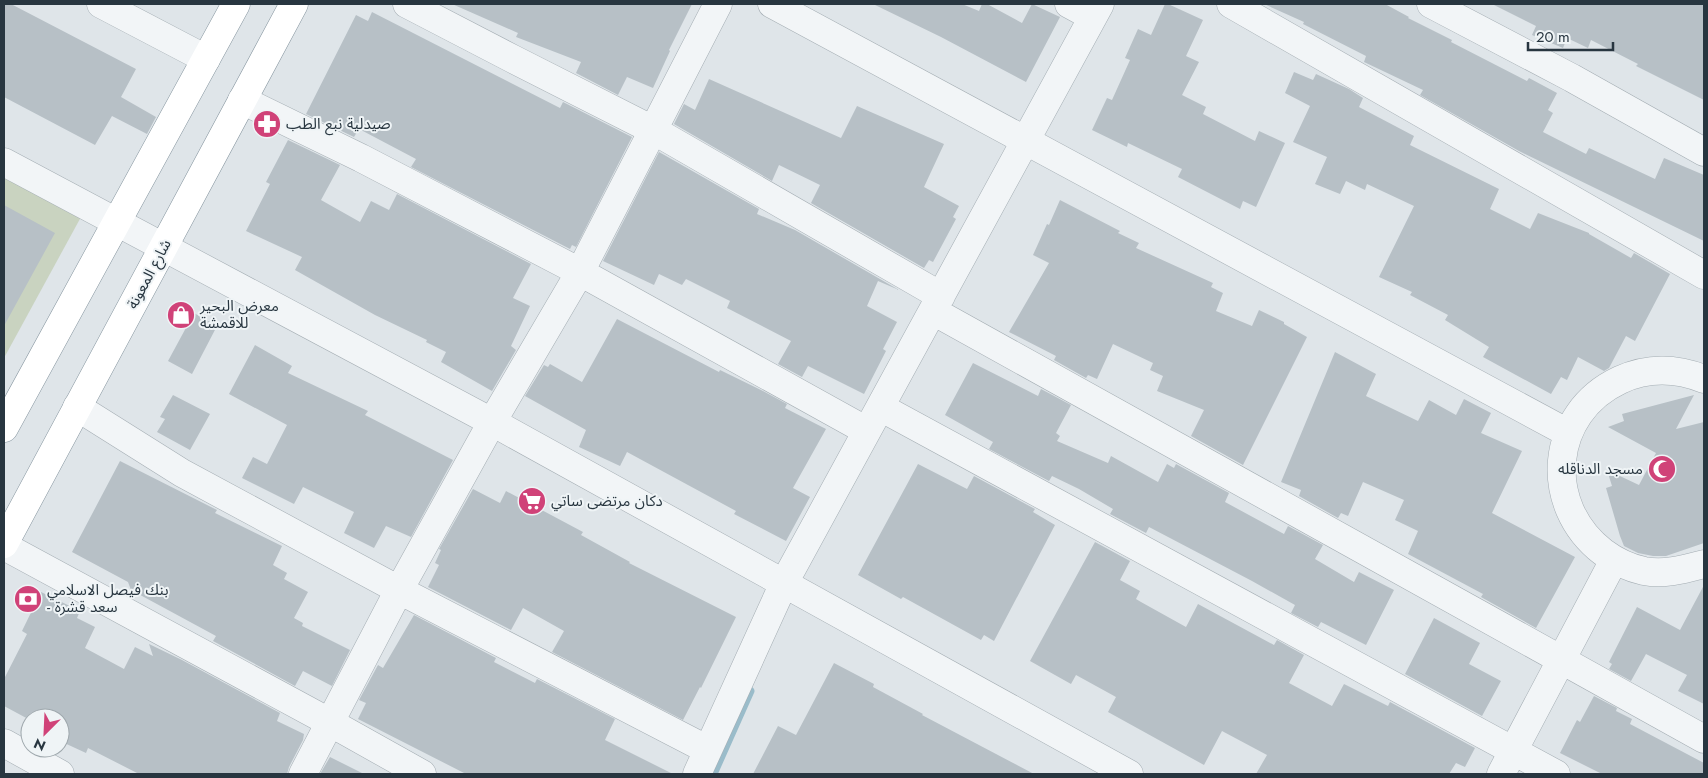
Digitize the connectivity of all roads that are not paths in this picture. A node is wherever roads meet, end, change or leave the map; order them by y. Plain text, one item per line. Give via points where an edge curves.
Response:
1 (100, 4) edge
2 (236, 4) edge
3 (294, 4) edge
4 (407, 4) edge
5 (718, 4) edge
6 (772, 4) edge
7 (1070, 4) edge
8 (1231, 4) edge
9 (1432, 4) edge
10 (1096, 10) edge
11 (206, 59) junction
12 (242, 100) junction
13 (653, 130) junction
14 (1026, 140) junction
15 (1704, 152) edge
16 (4, 162) edge
17 (116, 223) junction
18 (163, 247) junction
19 (580, 272) junction
20 (1704, 275) edge
21 (937, 304) junction
22 (1704, 379) edge
23 (77, 407) junction
24 (874, 419) junction
25 (492, 422) junction
26 (4, 428) edge
27 (1568, 433) junction
28 (4, 545) edge
29 (1614, 560) junction
30 (1704, 564) edge
31 (784, 583) junction
32 (399, 590) junction
33 (1562, 659) junction
34 (331, 723) junction
35 (1704, 739) edge
36 (4, 743) edge
37 (1507, 763) edge
38 (700, 768) edge
39 (60, 774) edge
40 (303, 774) edge
41 (422, 774) edge
42 (1129, 774) edge
43 (1556, 774) edge

1 - 11 street
2 - 11 highway
3 - 12 highway, شارع المعونة
4 - 13 street
5 - 13 street
6 - 14 street
7 - 10 street
8 - 20 street
9 - 15 street
10 - 14 street
11 - 17 highway
12 - 18 highway, شارع المعونة
12 - 19 street
13 - 19 street
13 - 21 street
14 - 21 street
14 - 27 street
16 - 17 street
17 - 18 street
17 - 26 highway
18 - 23 highway, شارع المعونة
18 - 25 street
19 - 24 street
19 - 25 street
21 - 24 street
21 - 33 street
22 - 27 street via 1688,372 1660,370 1632,374 1607,386 1586,405
23 - 28 highway, شارع المعونة
23 - 32 street via 182,473
24 - 31 street
24 - 37 street
25 - 31 street
25 - 32 street
27 - 29 street via 1562,457 1562,488 1572,516 1590,542
28 - 34 street
29 - 30 street via 1644,571 1676,572
29 - 33 street
31 - 38 street
31 - 42 street
32 - 34 street
32 - 38 street
33 - 35 street
33 - 37 street
34 - 40 street
34 - 41 street
36 - 39 street
37 - 43 street

